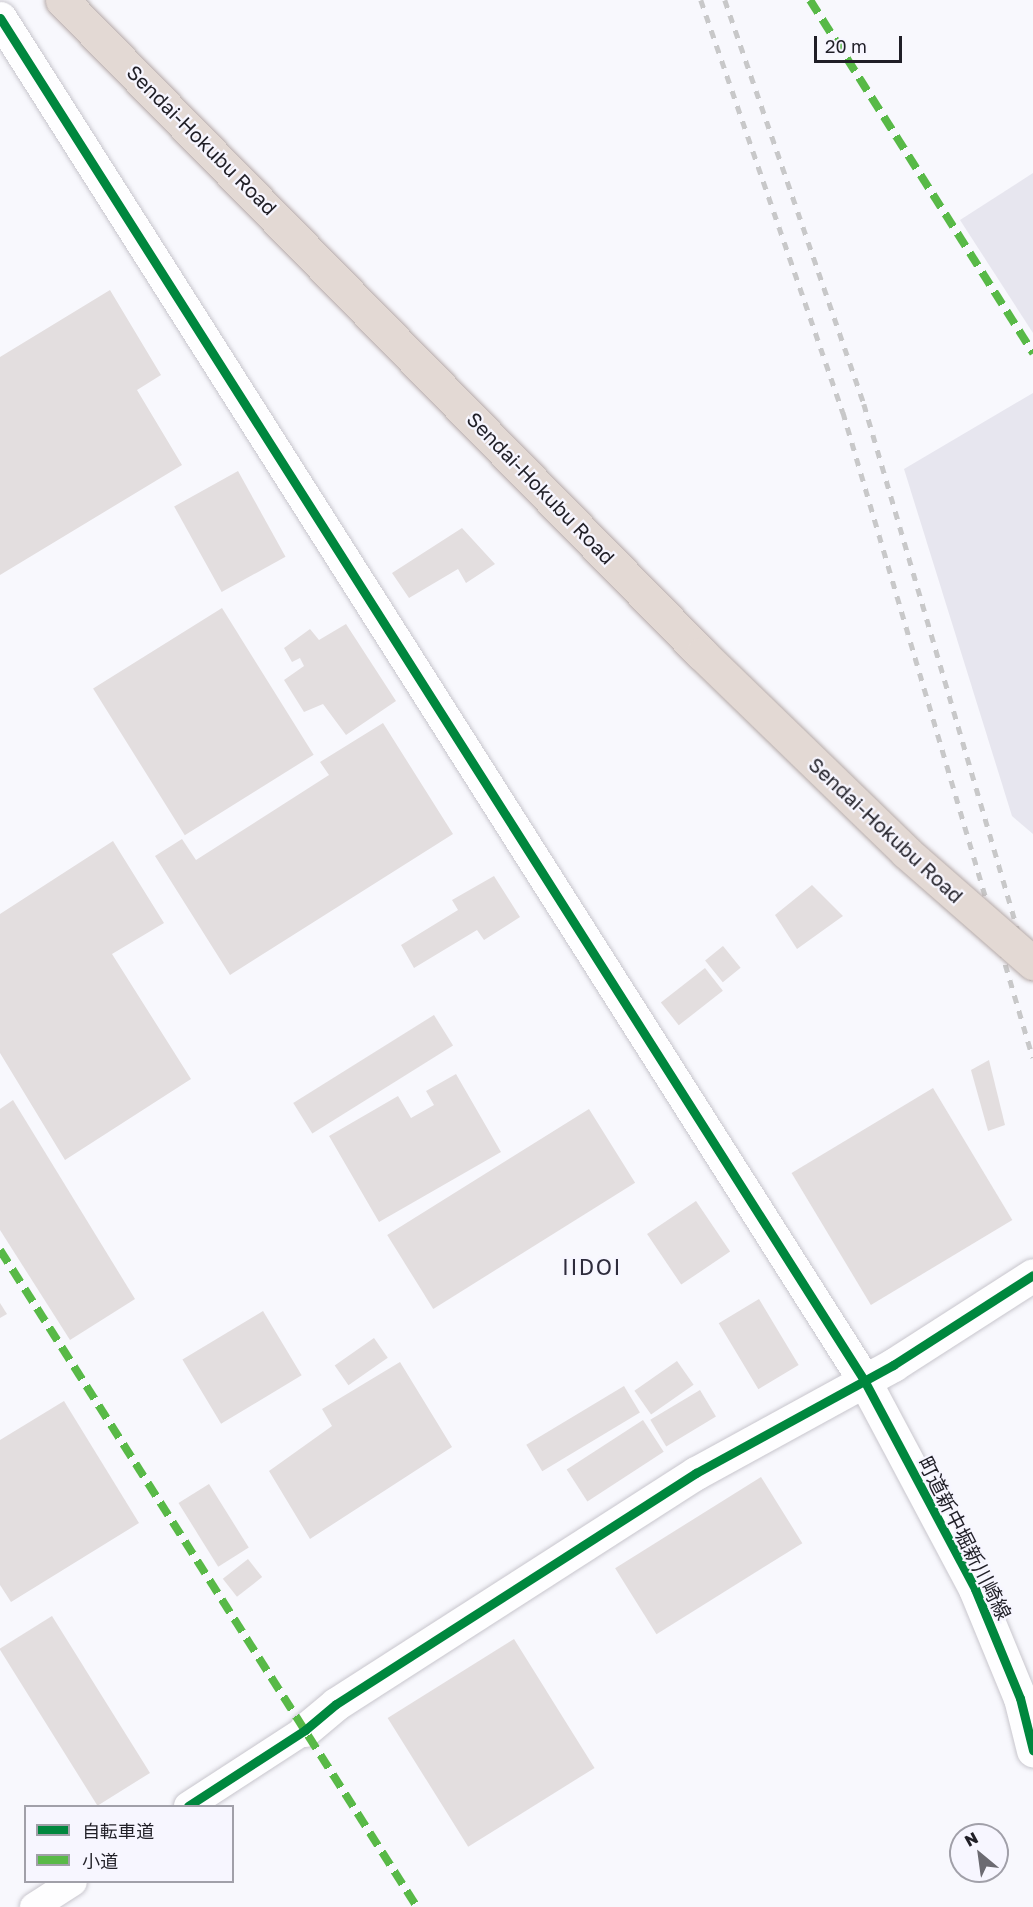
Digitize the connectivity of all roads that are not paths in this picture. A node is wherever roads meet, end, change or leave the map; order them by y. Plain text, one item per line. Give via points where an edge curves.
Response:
1 (62, 0) edge
2 (0, 18) edge
3 (1033, 963) edge
4 (1033, 1275) edge
5 (864, 1380) junction
6 (305, 1730) joint
7 (1033, 1750) edge
8 (190, 1805) edge
9 (70, 1883) edge
10 (34, 1907) edge

1 - 3 highway, Sendai-Hokubu Road, bridge via 702,654 906,852
2 - 5 street, 町道新中堀新川崎線
4 - 5 street
5 - 6 street via 696,1473 336,1704
5 - 7 street, 町道新中堀新川崎線 via 975,1588 1020,1698
6 - 8 street
9 - 10 street

